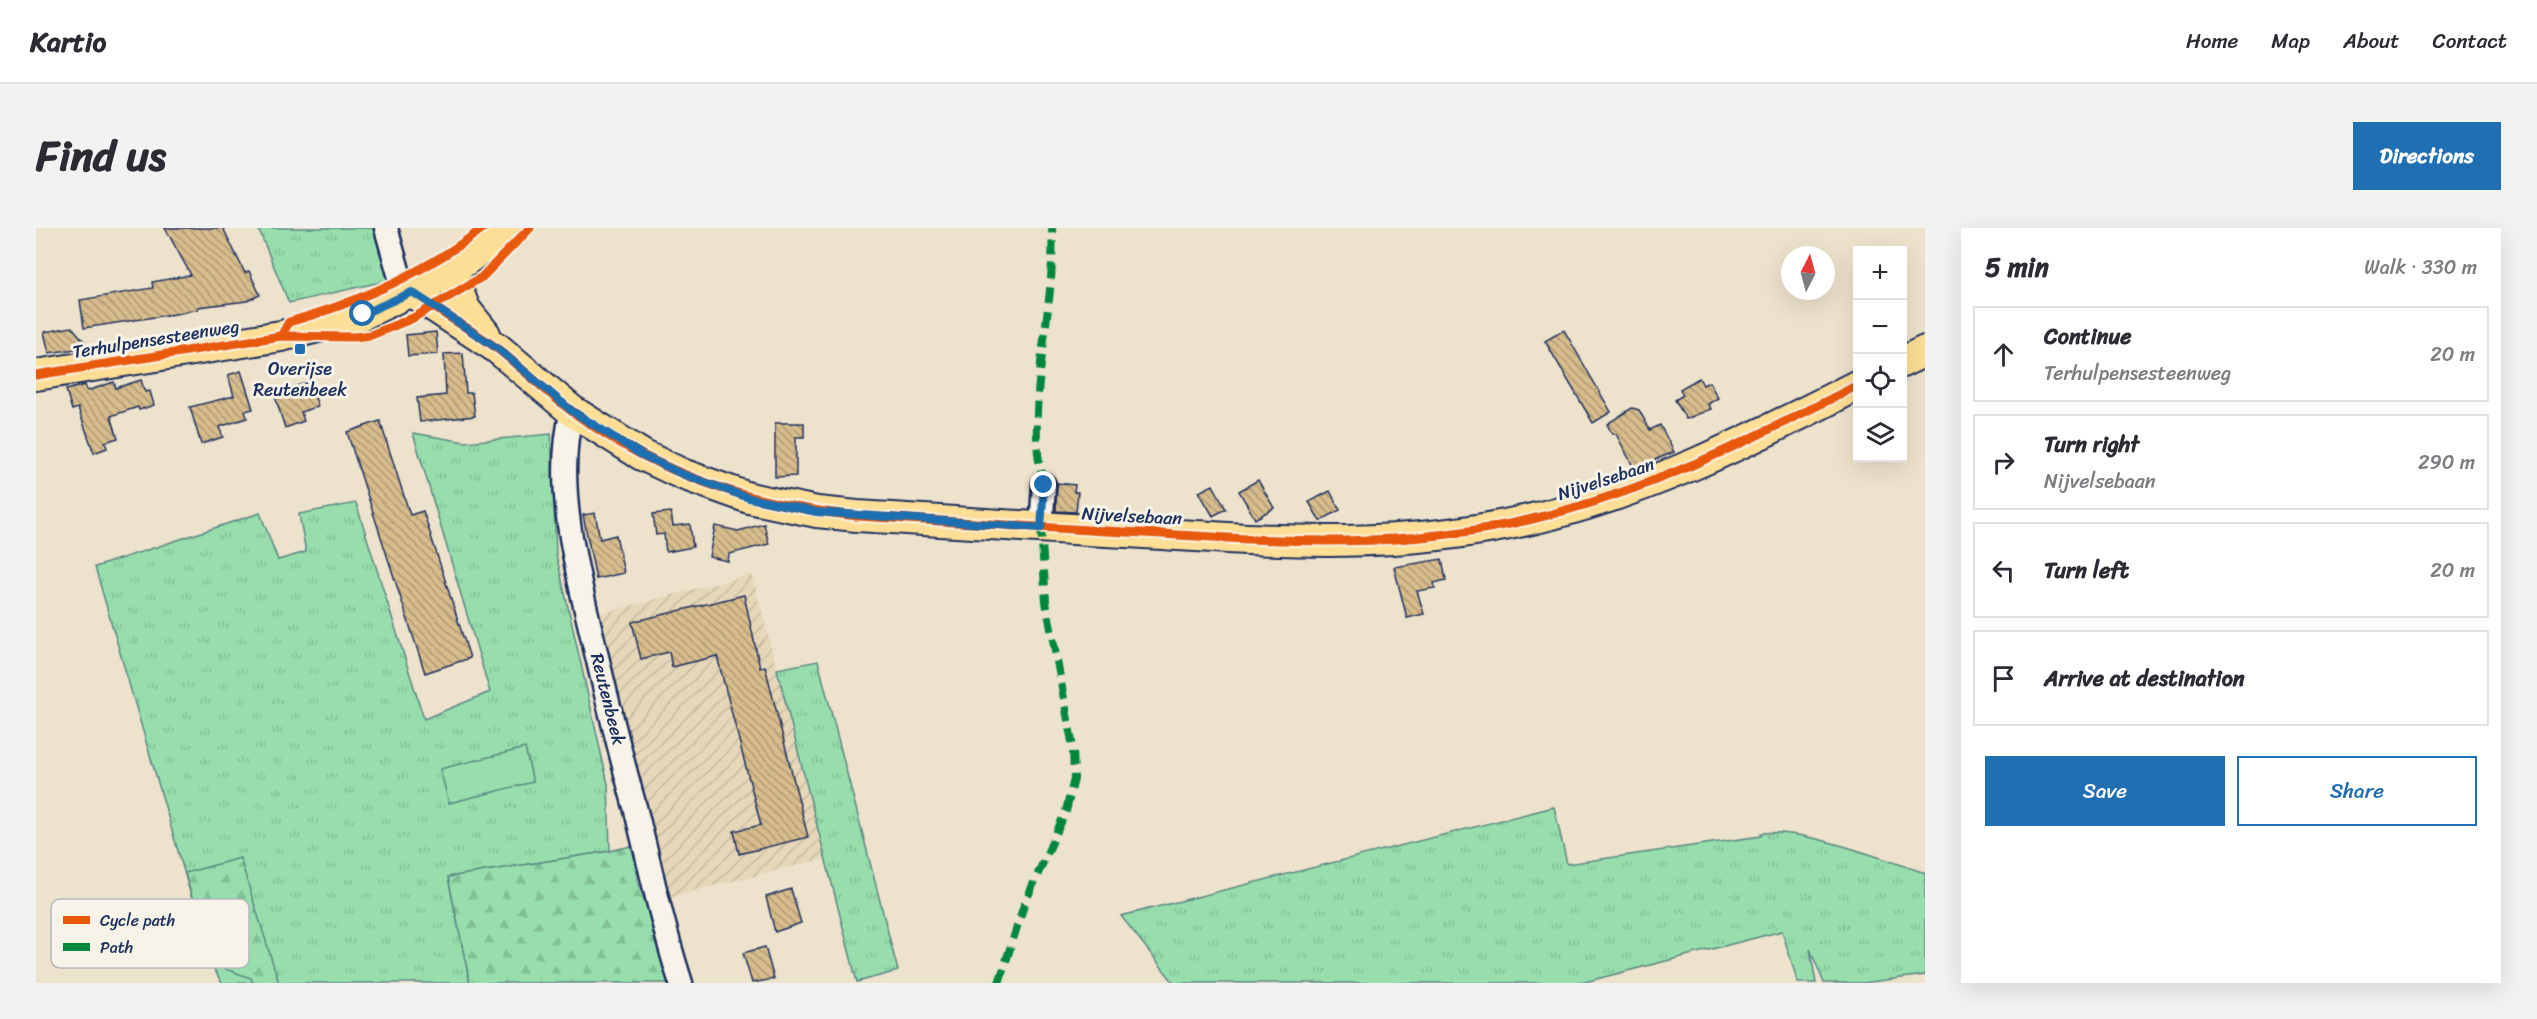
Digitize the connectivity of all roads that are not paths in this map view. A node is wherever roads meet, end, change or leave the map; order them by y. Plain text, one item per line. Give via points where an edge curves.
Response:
1 (387, 228) edge
2 (509, 228) edge
3 (450, 272) junction
4 (412, 292) junction
5 (497, 348) junction
6 (1925, 351) edge
7 (1907, 360) edge
8 (36, 375) edge
9 (1853, 388) edge
10 (572, 411) junction
11 (1044, 485) dead end
12 (1041, 528) junction
13 (681, 983) edge

1 - 4 street via 401,281
2 - 3 main road, Terhulpensesteenweg
3 - 4 main road, Terhulpensesteenweg
3 - 5 main road, Nijvelsebaan via 465,309
4 - 5 main road, Nijvelsebaan
4 - 8 main road, Terhulpensesteenweg via 363,314 281,336
5 - 10 main road, Nijvelsebaan
6 - 7 main road
9 - 12 main road, Nijvelsebaan via 1653,482 1565,510 1451,534 1294,542
10 - 12 main road, Nijvelsebaan via 632,449 682,474 749,498 857,516
10 - 13 street, Reutenbeek via 565,458 575,557 615,732
11 - 12 street

